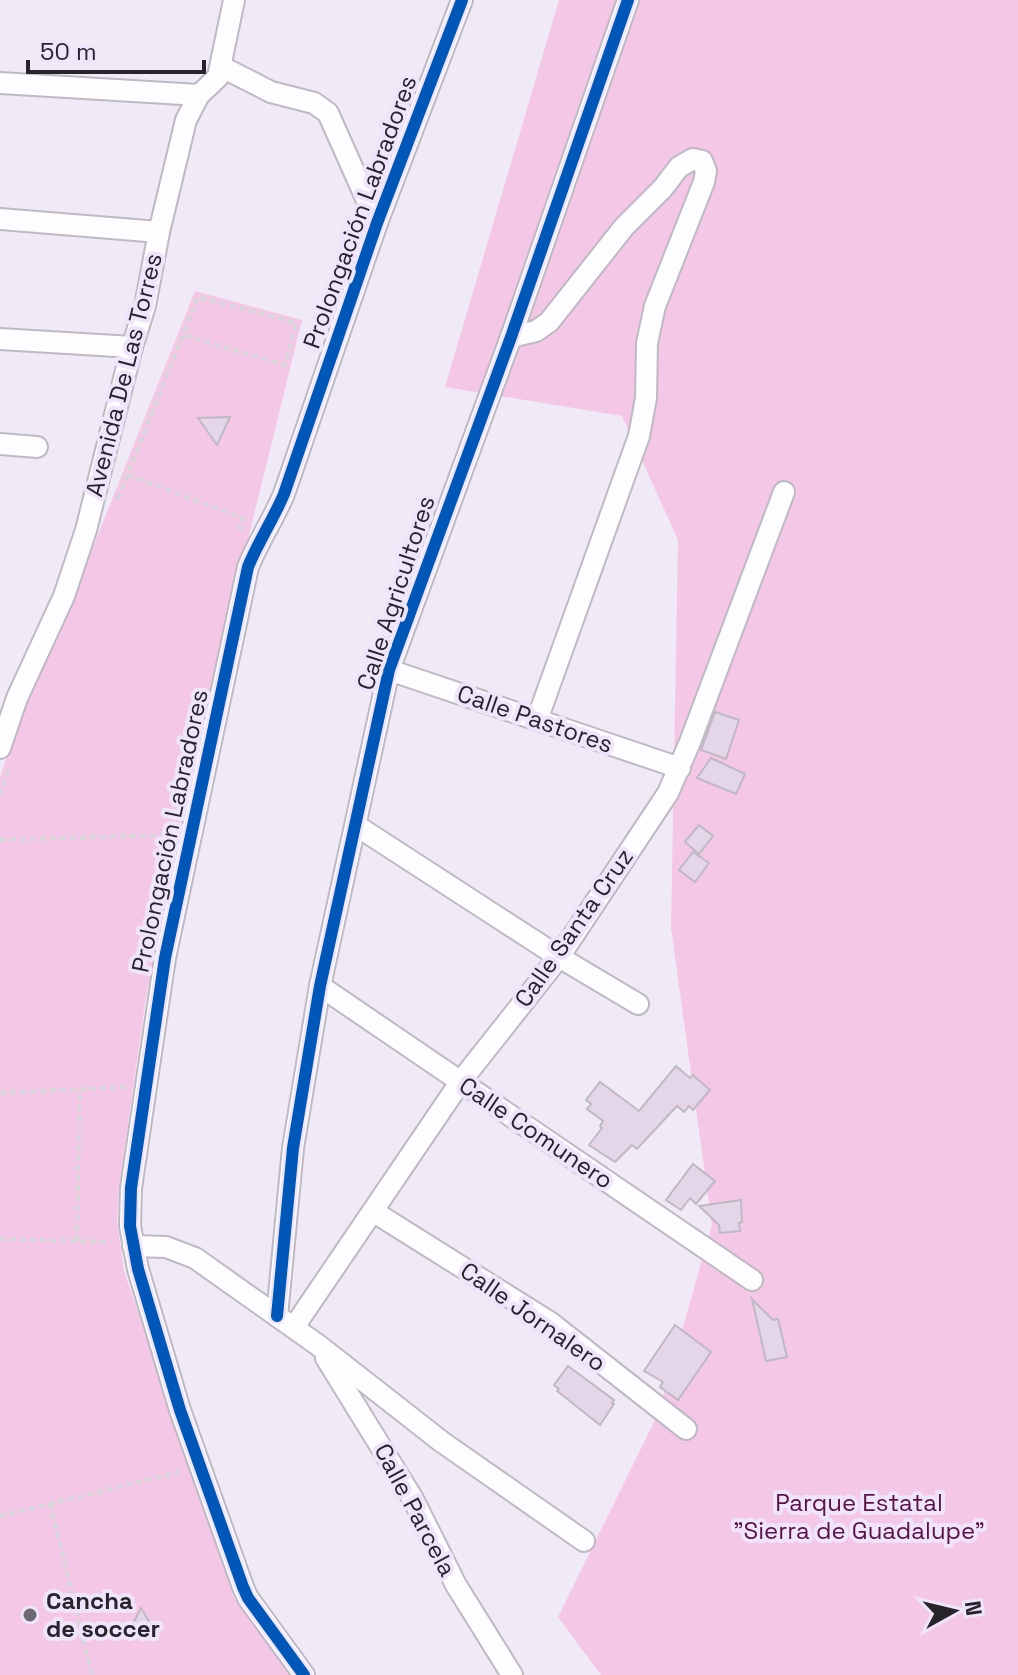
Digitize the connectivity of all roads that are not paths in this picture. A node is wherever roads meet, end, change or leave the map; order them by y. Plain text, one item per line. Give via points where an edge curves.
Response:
1 (234, 0) edge
2 (462, 0) edge
3 (628, 0) edge
4 (222, 67) junction
5 (0, 83) edge
6 (199, 95) junction
7 (0, 219) edge
8 (377, 223) junction
9 (159, 232) junction
10 (511, 337) junction
11 (0, 339) edge
12 (132, 347) junction
13 (0, 444) edge
14 (37, 447) dead end
15 (784, 492) dead end
16 (389, 670) junction
17 (9, 698) edge
18 (537, 720) junction
19 (7, 752) edge
20 (680, 768) junction
21 (357, 826) junction
22 (559, 957) junction
23 (320, 986) junction
24 (638, 1004) dead end
25 (461, 1081) junction
26 (374, 1212) junction
27 (133, 1246) junction
28 (752, 1280) dead end
29 (285, 1322) junction
30 (318, 1345) junction
31 (686, 1429) dead end
32 (584, 1541) dead end
33 (304, 1675) edge
34 (512, 1675) edge

1 - 4 street, Avenida De Las Torres
2 - 8 street, Prolongación Labradores
3 - 10 street, Calle Agricultores
4 - 6 street, Avenida De Las Torres
4 - 8 street via 328,113
5 - 6 street
6 - 9 street, Avenida De Las Torres via 186,120
7 - 9 street
8 - 27 street, Prolongación Labradores via 284,494 248,567 165,958 131,1188
9 - 12 street, Avenida De Las Torres
10 - 16 street, Calle Agricultores
10 - 18 street via 549,322 679,167 693,159 702,161 704,182 655,306 639,436
11 - 12 street
12 - 17 street, Avenida De Las Torres via 64,596
13 - 14 street
15 - 20 street, Calle Santa Cruz
16 - 18 street, Calle Pastores
16 - 21 street, Calle Agricultores
17 - 19 street, Avenida De Las Torres
18 - 20 street, Calle Pastores
20 - 22 street, Calle Santa Cruz
21 - 22 street
21 - 23 street, Calle Agricultores
22 - 24 street
22 - 25 street, Calle Santa Cruz
23 - 25 street, Calle Comunero
23 - 29 street, Calle Agricultores via 293,1148
25 - 26 street, Calle Santa Cruz
25 - 28 street, Calle Comunero
26 - 29 street, Calle Santa Cruz
26 - 31 street, Calle Jornalero via 551,1323
27 - 29 street via 184,1252
27 - 33 street, Prolongación Labradores via 180,1410 243,1587
29 - 30 street
30 - 32 street via 442,1442
30 - 34 street, Calle Parcela

